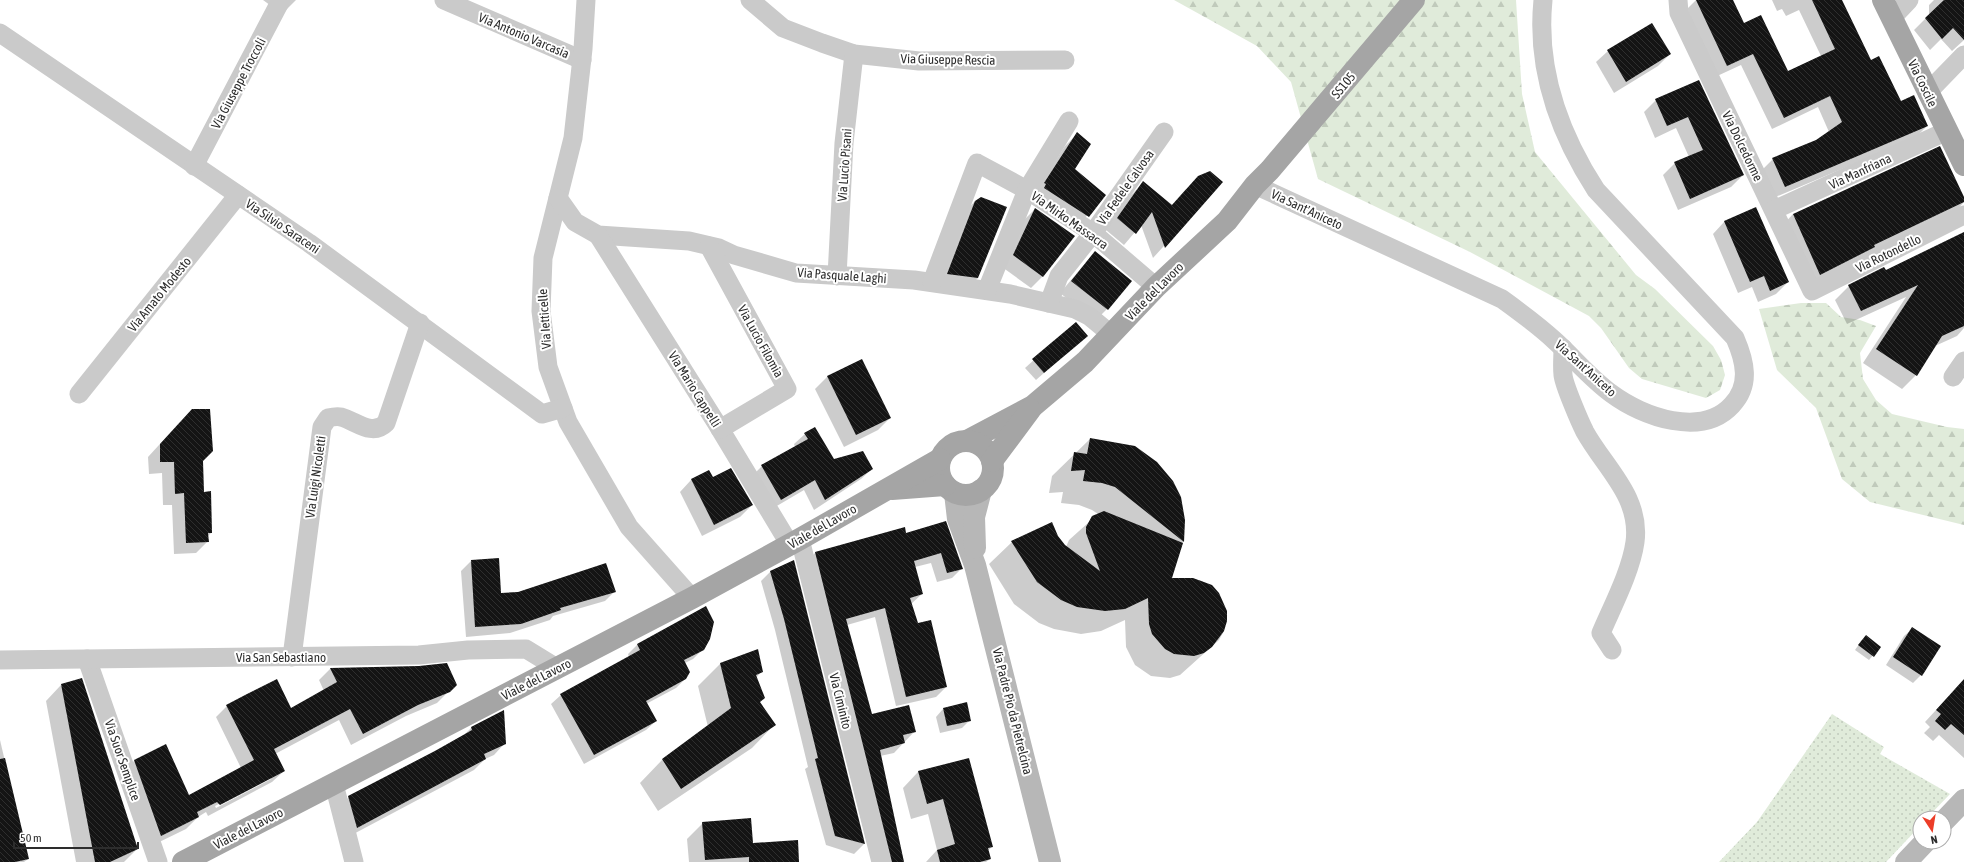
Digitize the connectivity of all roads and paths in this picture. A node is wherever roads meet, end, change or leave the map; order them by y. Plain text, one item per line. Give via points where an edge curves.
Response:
1 (281, 0) edge
2 (444, 0) edge
3 (586, 0) edge
4 (750, 0) edge
5 (1414, 0) edge
6 (1542, 0) edge
7 (1678, 0) edge
8 (1909, 0) edge
9 (1887, 9) edge
10 (0, 33) edge
11 (854, 54) junction
12 (1964, 55) edge
13 (582, 60) junction
14 (1064, 60) dead end
15 (1927, 93) junction
16 (1069, 121) dead end
17 (1947, 131) junction
18 (1164, 132) dead end
19 (1964, 165) edge
20 (194, 166) junction
21 (1270, 170) joint
22 (1255, 185) junction
23 (1027, 190) junction
24 (238, 195) junction
25 (558, 198) junction
26 (1774, 210) junction
27 (1964, 215) edge
28 (1093, 233) junction
29 (598, 235) junction
30 (709, 246) junction
31 (837, 276) junction
32 (932, 282) junction
33 (1156, 288) junction
34 (987, 290) junction
35 (1812, 290) joint
36 (1049, 303) junction
37 (420, 323) junction
38 (1112, 335) junction
39 (1563, 348) junction
40 (1964, 361) edge
41 (1953, 377) dead end
42 (79, 394) dead end
43 (1033, 406) junction
44 (563, 408) junction
45 (720, 429) junction
46 (967, 441) junction
47 (940, 459) junction
48 (992, 461) junction
49 (950, 489) junction
50 (885, 490) junction
51 (981, 490) junction
52 (795, 542) junction
53 (975, 565) junction
54 (692, 598) junction
55 (1612, 650) dead end
56 (292, 657) junction
57 (88, 658) junction
58 (0, 660) edge
59 (557, 668) junction
60 (334, 784) junction
61 (1964, 800) edge
62 (1952, 813) edge
63 (1917, 850) edge
64 (1051, 861) edge
65 (158, 862) edge
66 (183, 862) edge
67 (354, 862) edge
68 (881, 862) edge
69 (1906, 862) edge

1 - 20 street, Via Giuseppe Troccoli
2 - 13 street, Via Antonio Varcasia
3 - 13 street, Via Ietticelle
4 - 11 street, Via Giuseppe Rescia via 783,28
5 - 21 main road, SS105 / SS105
6 - 39 street, Via Sant'Aniceto via 1547,76 1552,100 1570,147 1596,190 1735,338 1743,356 1745,379 1739,398 1725,413 1699,422 1677,422 1647,414 1612,395
7 - 26 street, Via Dolcedorme via 1679,13
8 - 9 street
9 - 15 main road, Via Coscile
10 - 20 street, Via Silvio Saraceni
11 - 14 street, Via Giuseppe Rescia via 920,61
11 - 31 street, Via Lucio Pisani via 844,143
12 - 15 street
13 - 25 street, Via Ietticelle via 573,138
15 - 17 main road, Via Coscile
16 - 23 street
17 - 19 main road, Via Coscile
17 - 26 street, Via Manfriana
18 - 28 street, Via Fedele Calvosa
20 - 24 street, Via Silvio Saraceni
21 - 22 main road, Viale del Lavoro / SS105
22 - 33 main road, Viale del Lavoro / SS105 via 1227,220
22 - 39 street, Via Sant'Aniceto via 1502,299 1531,319
23 - 28 street, Via Mirko Massacra
23 - 32 street, Via Mirko Massacra via 977,163
23 - 34 street
24 - 37 street, Via Silvio Saraceni
24 - 42 street, Via Amato Modesto
25 - 29 street, Via Pasquale Laghi via 575,222
25 - 44 street, Via Ietticelle via 543,258 541,311 548,367
26 - 35 street, Via Dolcedorme
27 - 35 street, Via Rotondello
28 - 33 street, Via Mirko Massacra
28 - 36 street, Via Fedele Calvosa via 1059,276
29 - 30 street, Via Pasquale Laghi via 689,241
29 - 45 street, Via Mario Cappelli
30 - 31 street, Via Pasquale Laghi via 796,273
30 - 45 street, Via Lucio Filomia via 787,389
31 - 32 street, Via Pasquale Laghi
32 - 34 street, Via Pasquale Laghi
33 - 38 main road, Viale del Lavoro / SS105
34 - 36 street, Via Pasquale Laghi
36 - 38 street, Via Pasquale Laghi via 1075,308 1090,316
37 - 44 street, Via Silvio Saraceni via 542,414
37 - 56 street, Via Luigi Nicoletti via 386,423 381,428 372,429 340,416 328,418 322,427
38 - 43 main road, Viale del Lavoro / SS105 via 1085,362
39 - 55 street via 1563,377 1582,425 1629,497 1635,524 1635,542 1623,583 1601,633
40 - 41 street
43 - 46 main road, Viale del Lavoro / SS105
43 - 48 main road, Viale del Lavoro / SS105
44 - 54 street, Via Ietticelle via 568,422 629,527
45 - 52 street, Via Mario Cappelli
46 - 47 main road via 950,446
46 - 48 main road via 983,447
47 - 49 main road via 940,477
47 - 50 main road, Viale del Lavoro
48 - 51 main road via 991,477
49 - 50 main road, Viale del Lavoro
49 - 51 main road via 964,494
49 - 53 street, Via Padre Pio da Pietrelcina
50 - 52 main road, Viale del Lavoro
51 - 53 street, Via Padre Pio da Pietrelcina via 974,517
52 - 54 main road, Viale del Lavoro
52 - 68 street, Via Ciminito
53 - 64 street, Via Padre Pio da Pietrelcina
54 - 59 main road, Viale del Lavoro
56 - 57 street, Via San Sebastiano
56 - 59 street, Via San Sebastiano via 419,655 468,650 526,649
57 - 58 street, Via San Sebastiano
57 - 65 street, Via Suor Semplice
59 - 60 main road, Viale del Lavoro
60 - 66 main road, Viale del Lavoro
60 - 67 street
61 - 62 street
63 - 69 street

